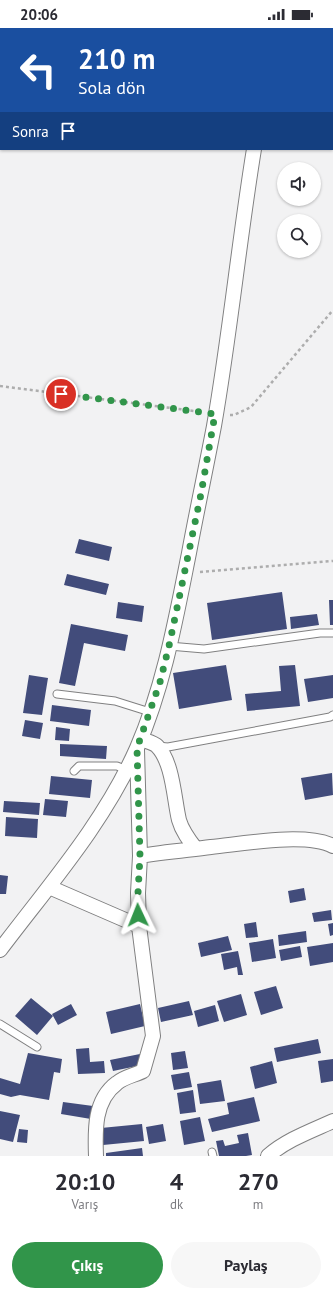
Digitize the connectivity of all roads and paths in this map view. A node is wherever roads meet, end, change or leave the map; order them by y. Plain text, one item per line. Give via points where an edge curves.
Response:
1 (254, 150) edge
2 (333, 310) edge
3 (0, 386) edge
4 (215, 414) junction
5 (333, 561) edge
6 (185, 571) junction
7 (333, 632) edge
8 (169, 646) junction
9 (57, 694) dead end
10 (150, 712) junction
11 (333, 715) edge
12 (139, 743) junction
13 (157, 746) junction
14 (127, 770) junction
15 (74, 771) dead end
16 (329, 842) edge
17 (196, 849) junction
18 (140, 856) junction
19 (49, 887) junction
20 (139, 926) junction
21 (0, 950) edge
22 (0, 1024) edge
23 (37, 1047) dead end
24 (333, 1121) edge
25 (96, 1156) edge
26 (268, 1156) edge

1 - 4 street
2 - 4 path via 251,407 234,415
3 - 4 path
4 - 6 street
5 - 6 path via 202,572
6 - 8 street
7 - 8 lane via 204,649
8 - 10 street
9 - 10 lane via 115,701
10 - 12 street
11 - 13 lane via 184,744
12 - 13 street
12 - 14 street
12 - 18 street
13 - 17 street via 165,757 169,769 179,820 184,833
14 - 15 lane via 117,766 79,766
14 - 19 street via 79,849
16 - 17 street via 279,840
17 - 18 street
18 - 20 street
19 - 20 street
19 - 21 street
20 - 25 street via 153,1036 143,1071 118,1082 105,1094 98,1111 95,1132
22 - 23 lane
24 - 26 street via 276,1149

